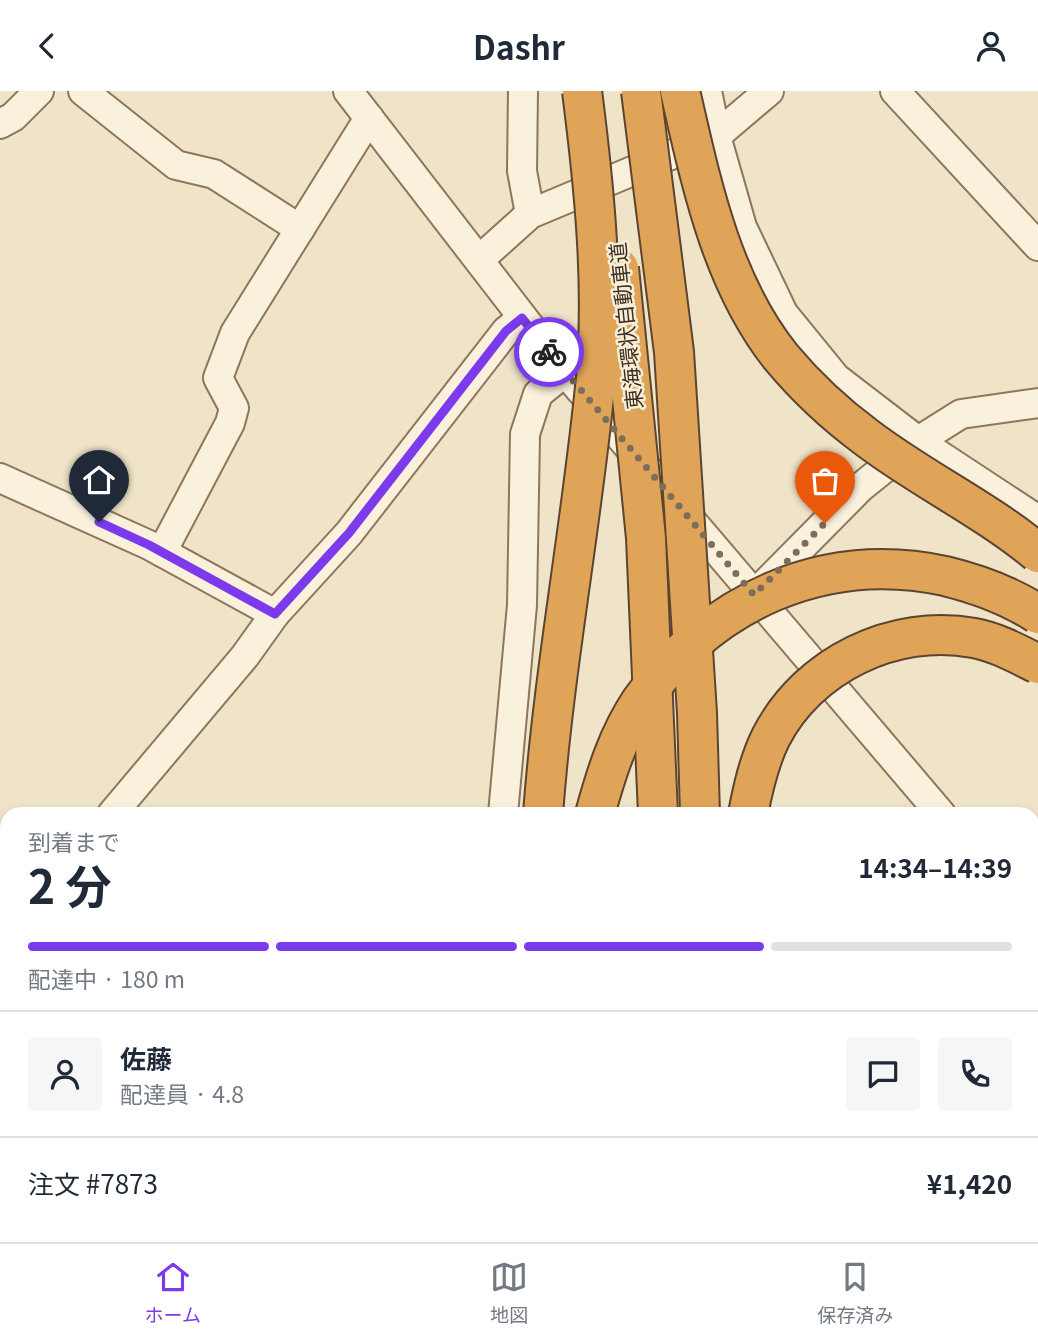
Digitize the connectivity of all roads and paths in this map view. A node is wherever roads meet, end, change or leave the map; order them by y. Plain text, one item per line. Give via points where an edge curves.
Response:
1 (39, 91) edge
2 (83, 91) edge
3 (348, 91) edge
4 (523, 91) edge
5 (582, 91) edge
6 (596, 91) edge
7 (641, 91) edge
8 (680, 91) edge
9 (707, 91) edge
10 (769, 91) edge
11 (895, 91) edge
12 (369, 118) junction
13 (0, 124) edge
14 (716, 136) junction
15 (530, 214) junction
16 (300, 229) junction
17 (1038, 246) edge
18 (479, 260) junction
19 (522, 318) junction
20 (565, 372) junction
21 (1038, 403) edge
22 (918, 440) junction
23 (0, 478) edge
24 (1038, 520) edge
25 (162, 552) junction
26 (1038, 553) edge
27 (754, 595) junction
28 (275, 614) junction
29 (1038, 614) edge
30 (1038, 664) edge
31 (118, 807) edge
32 (504, 807) edge
33 (543, 807) edge
34 (597, 807) edge
35 (659, 807) edge
36 (700, 807) edge
37 (750, 807) edge
38 (935, 807) edge

1 - 13 street
2 - 16 street via 176,165 214,174
3 - 12 street
4 - 15 street via 522,171
5 - 33 highway, bridge via 599,302 596,376
6 - 35 highway, 東海環状自動車道, bridge via 646,538
7 - 36 highway, bridge via 674,352
8 - 26 highway, bridge via 712,217 729,264 780,356 814,394 865,437
9 - 14 street
10 - 14 street
11 - 17 street
12 - 16 street
12 - 18 street
14 - 15 street
14 - 22 street via 742,227 783,313 836,378
15 - 18 street
16 - 25 street via 235,333 218,379 234,408 230,423
18 - 19 street
19 - 20 street
19 - 28 street via 506,331 349,533
20 - 27 street
20 - 32 street via 538,394 525,434 522,605
21 - 22 street via 961,414
22 - 24 street
22 - 27 street via 861,487
23 - 25 street
25 - 28 street
27 - 38 street
28 - 31 street
29 - 34 highway, bridge via 1000,593 930,573 858,570 787,585 720,619 692,642 641,702 621,736
30 - 37 highway, bridge via 975,638 939,635 905,638 845,660 817,679 791,706 771,738

